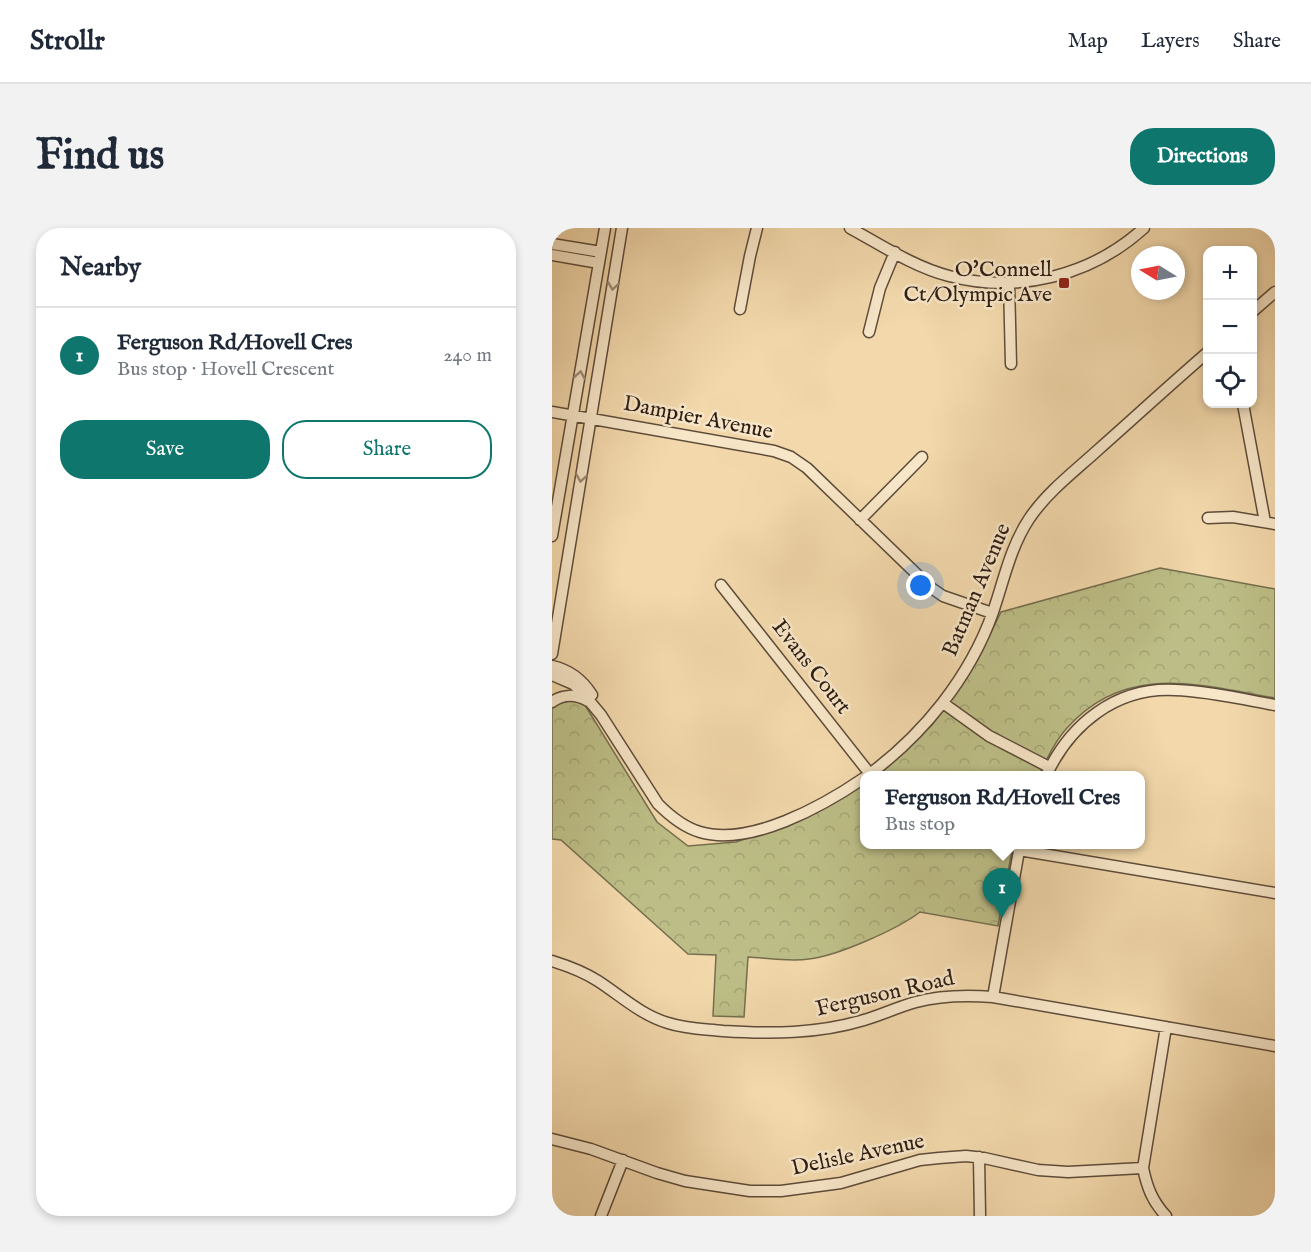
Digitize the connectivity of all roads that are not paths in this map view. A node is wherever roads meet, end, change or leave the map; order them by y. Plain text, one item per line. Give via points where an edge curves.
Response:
1 (605, 228) edge
2 (622, 228) edge
3 (757, 228) edge
4 (850, 228) edge
5 (1144, 228) edge
6 (552, 244) edge
7 (895, 252) junction
8 (552, 255) edge
9 (600, 258) junction
10 (617, 260) junction
11 (1009, 283) junction
12 (1275, 292) edge
13 (1257, 308) edge
14 (740, 309) dead end
15 (869, 332) dead end
16 (1206, 354) edge
17 (1011, 364) dead end
18 (1244, 408) edge
19 (552, 412) edge
20 (573, 415) junction
21 (590, 418) junction
22 (922, 457) dead end
23 (1208, 518) dead end
24 (860, 520) junction
25 (1270, 523) edge
26 (552, 536) edge
27 (721, 585) dead end
28 (992, 613) junction
29 (552, 654) edge
30 (552, 666) edge
31 (552, 675) edge
32 (552, 702) edge
33 (943, 703) junction
34 (593, 705) junction
35 (1275, 705) edge
36 (601, 715) junction
37 (863, 771) edge
38 (873, 771) edge
39 (1048, 771) edge
40 (860, 780) edge
41 (1019, 849) edge
42 (1030, 849) edge
43 (1275, 893) edge
44 (552, 961) edge
45 (993, 997) junction
46 (1166, 1027) junction
47 (1275, 1046) edge
48 (552, 1139) edge
49 (979, 1157) junction
50 (623, 1160) junction
51 (1143, 1168) junction
52 (601, 1216) edge
53 (980, 1216) edge
54 (1166, 1216) edge

1 - 9 street
2 - 10 street
3 - 14 street
4 - 7 street
5 - 11 street via 1114,253 1086,266 1052,278
6 - 9 street
7 - 11 street via 947,276
7 - 15 street via 880,288
8 - 9 street
9 - 10 street
20 -> 9 street
10 -> 21 street
11 - 17 street
12 - 13 street
16 - 28 street, Batman Avenue via 1066,478 1031,516 1016,539
18 - 25 street
19 - 20 street, Dampier Avenue
20 - 21 street, Dampier Avenue
20 - 26 street
21 - 24 street, Dampier Avenue via 791,457
21 -> 29 street
22 - 24 street
23 - 25 street via 1233,517
24 - 28 street, Dampier Avenue via 942,596
27 - 37 street, Evans Court
28 - 33 street, Batman Avenue via 970,660
30 - 36 street, Batman Avenue via 581,680
31 - 34 street, Batman Avenue via 577,687
32 - 34 street via 562,696 573,696
33 - 38 street, Batman Avenue
33 - 39 street
34 - 36 street, Batman Avenue
35 - 39 street via 1191,691 1136,694 1119,699 1086,719 1061,747
36 - 40 street, Batman Avenue via 658,804 670,816 699,832 733,835 774,825
41 - 45 street
42 - 43 street
44 - 45 street, Ferguson Road via 596,980 641,1012 695,1029 778,1033 811,1030 865,1020 940,997
45 - 46 street, Ferguson Road
46 - 47 street, Ferguson Road
46 - 51 street
48 - 50 street, Delisle Avenue
49 - 50 street, Delisle Avenue via 920,1160 841,1183 782,1191 750,1191 685,1181
49 - 51 street, Delisle Avenue via 1068,1173
49 - 53 street
50 - 52 street
51 - 54 street via 1153,1200

